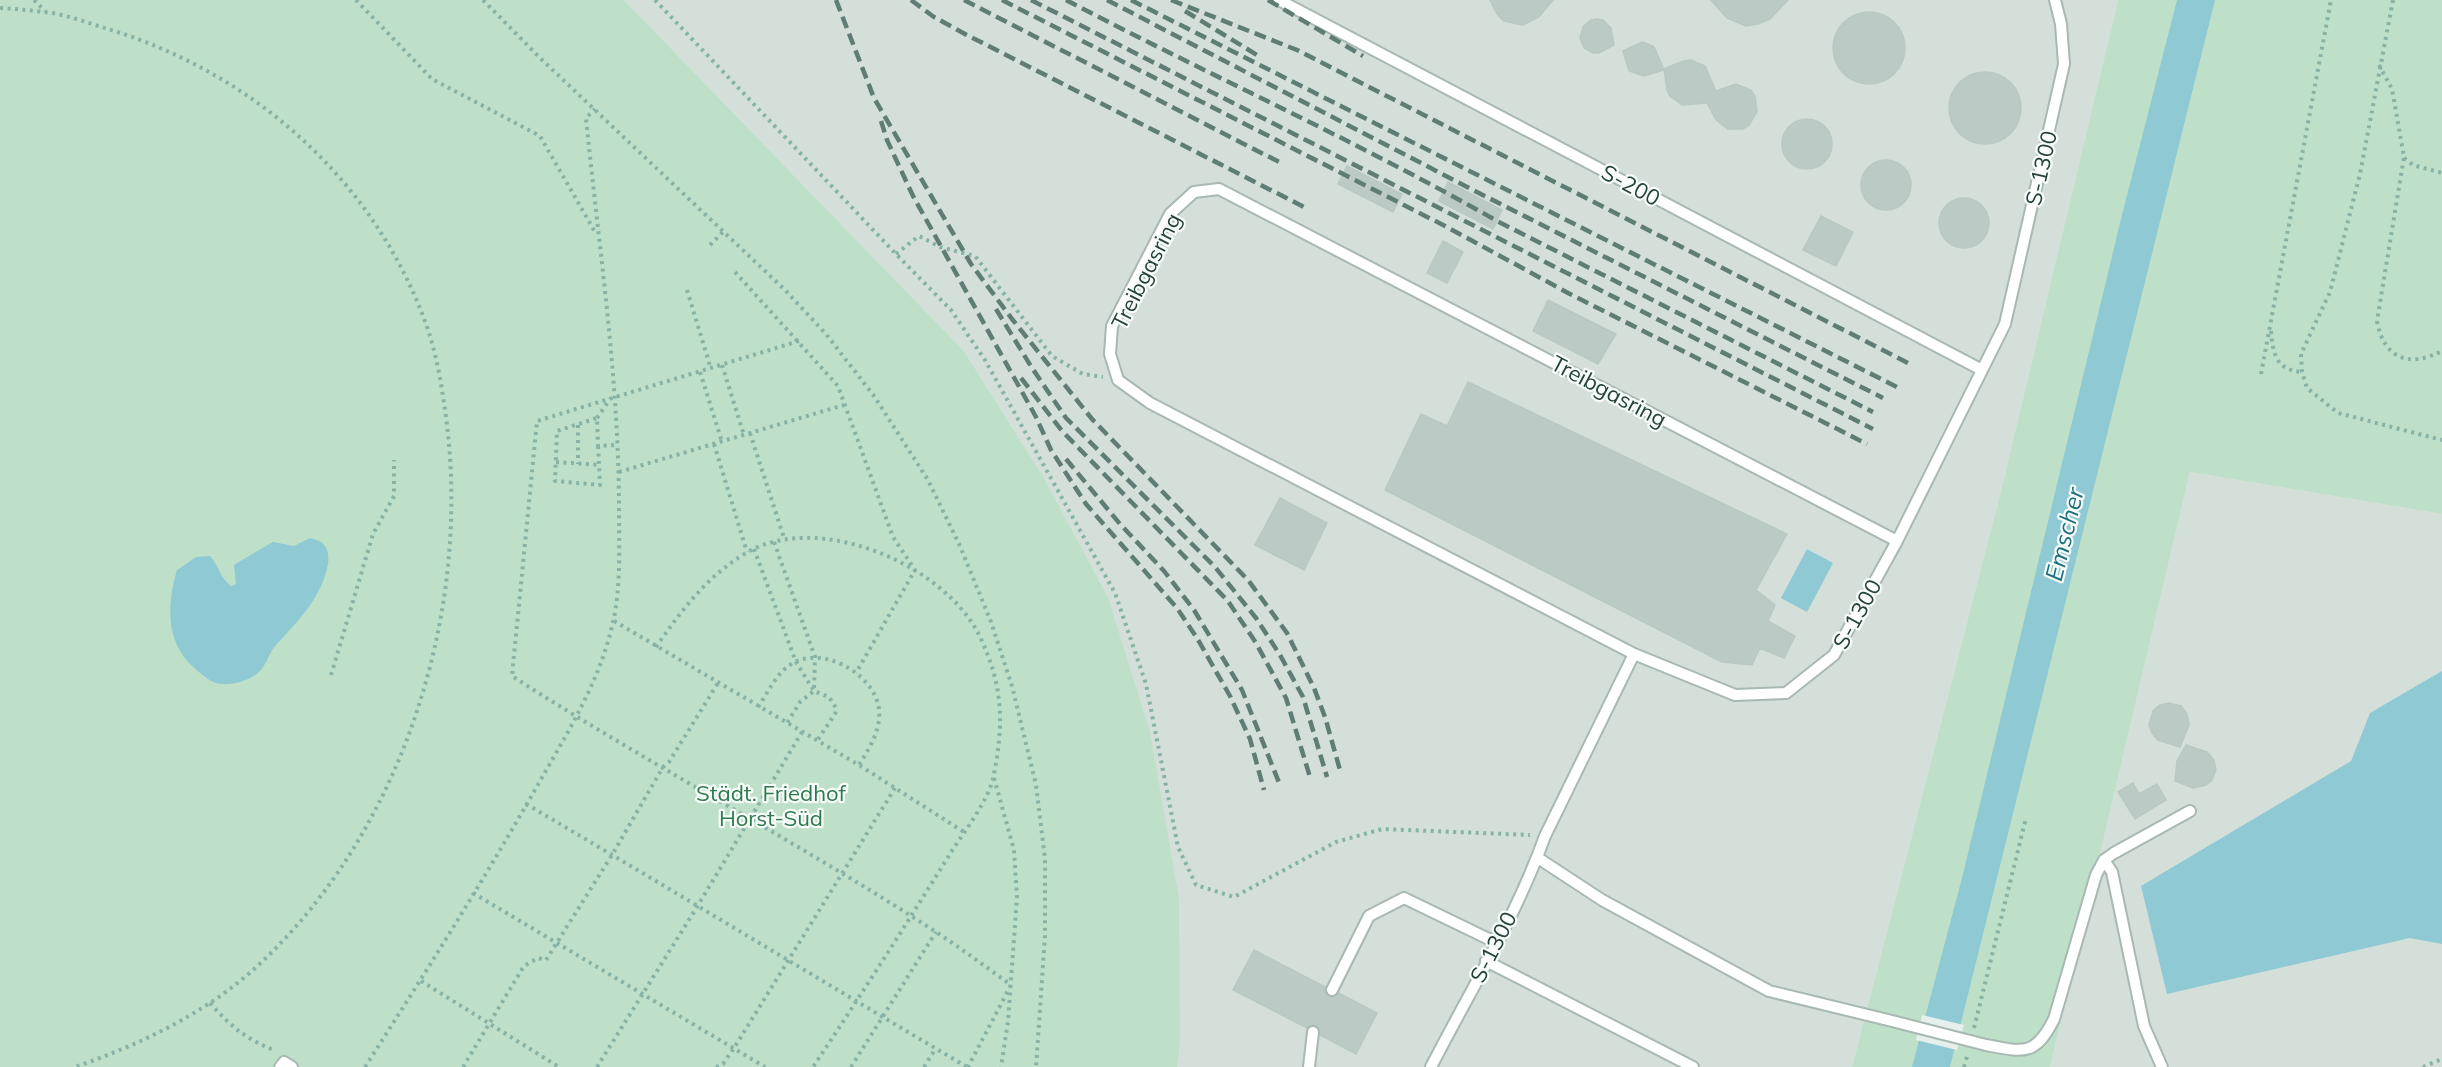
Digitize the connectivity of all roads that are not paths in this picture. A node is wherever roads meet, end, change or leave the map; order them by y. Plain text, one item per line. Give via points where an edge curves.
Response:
1 (1279, 0) edge
2 (2052, 2) edge
3 (1982, 370) junction
4 (1897, 541) junction
5 (1634, 654) junction
6 (2190, 811) dead end
7 (1538, 858) junction
8 (2104, 860) junction
9 (1497, 943) junction
10 (1486, 961) junction
11 (1332, 990) dead end
12 (1313, 1032) dead end
13 (280, 1067) edge
14 (292, 1067) edge
15 (1309, 1067) edge
16 (1431, 1067) edge
17 (1693, 1067) edge
18 (2162, 1067) edge

1 - 3 lane, S-200
2 - 3 lane, S-1300 via 2061,24 2064,64 2005,324
3 - 4 lane, S-1300
4 - 5 lane, S-1300 via 1834,655 1786,693 1735,695
4 - 5 lane, Treibgasring via 1219,189 1194,192 1170,214 1112,326 1110,354 1118,380 1150,403
5 - 7 lane, S-1300 via 1545,836
6 - 8 lane
7 - 8 lane, bridge via 1602,900 1769,991 2019,1051 2032,1047 2046,1035 2054,1019 2096,875
7 - 9 lane, S-1300
8 - 18 lane via 2112,872 2144,1026
9 - 10 lane, S-1300
9 - 11 lane via 1404,898 1369,916
10 - 16 lane, S-1300
10 - 17 lane
12 - 15 lane
13 - 14 lane via 284,1062

